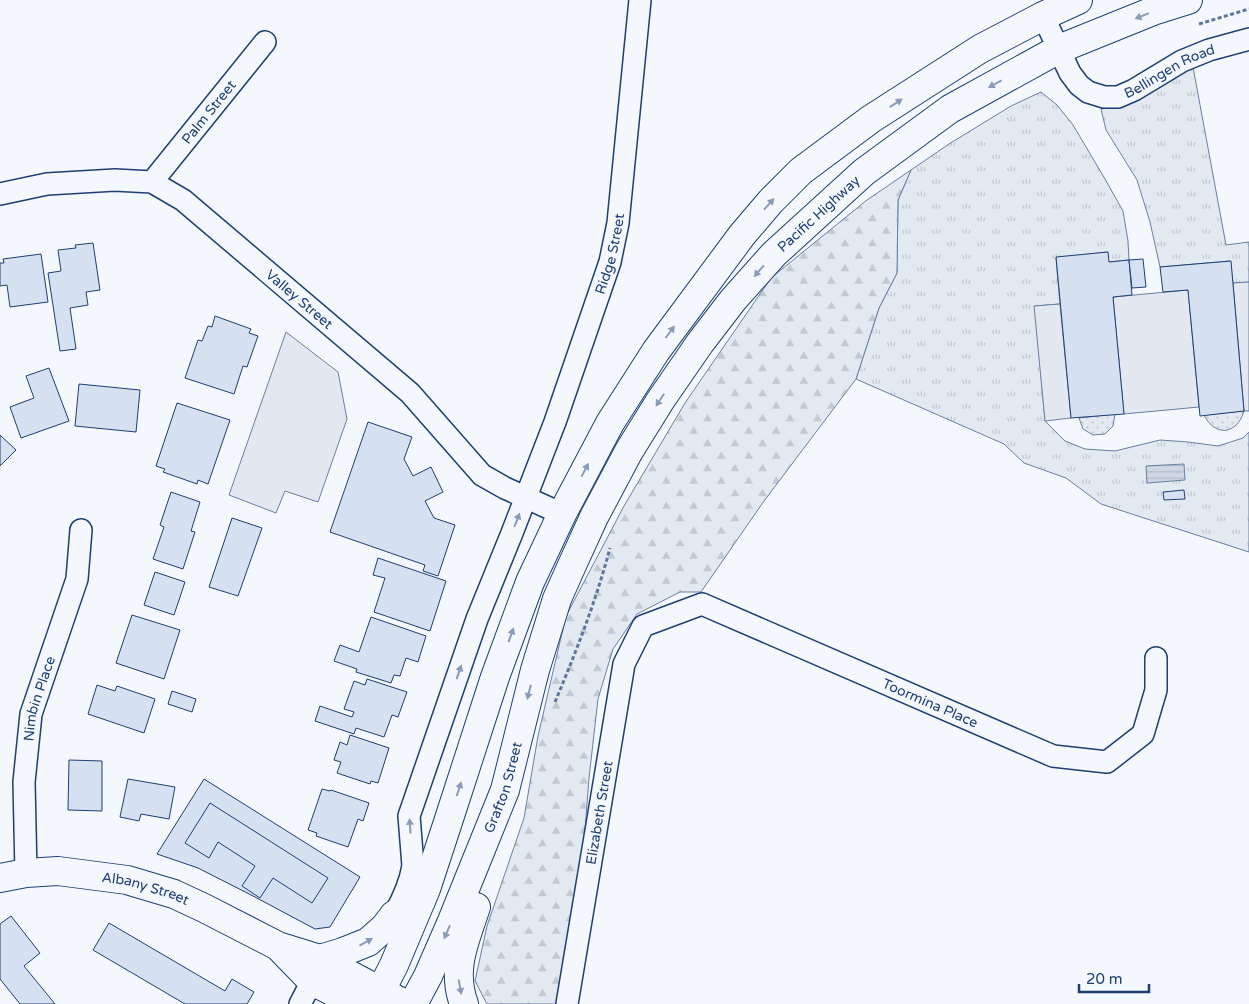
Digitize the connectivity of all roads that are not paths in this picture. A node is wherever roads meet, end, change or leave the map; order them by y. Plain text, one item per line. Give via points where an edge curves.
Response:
1 (640, 0) edge
2 (1078, 0) edge
3 (1188, 0) edge
4 (1043, 16) junction
5 (1249, 40) edge
6 (266, 42) dead end
7 (1059, 49) junction
8 (152, 182) junction
9 (0, 194) edge
10 (526, 497) junction
11 (562, 514) junction
12 (81, 530) dead end
13 (573, 563) joint
14 (643, 626) joint
15 (1156, 658) dead end
16 (505, 790) junction
17 (413, 866) junction
18 (26, 873) junction
19 (0, 878) edge
20 (423, 895) junction
21 (394, 915) junction
22 (311, 981) edge
23 (387, 1000) edge
24 (357, 1004) edge
25 (413, 1004) edge
26 (464, 1004) edge
27 (568, 1004) edge

1 - 10 street, Ridge Street via 618,223 610,262
2 - 4 main road
3 -> 7 main road, Pacific Highway
4 - 7 street, Bellingen Road
11 -> 4 main road via 610,422 656,351 771,201 801,171 871,119 980,49
5 - 7 street, Bellingen Road via 1209,50 1182,61 1134,90 1104,97 1079,85
6 - 8 street, Palm Street
7 -> 13 main road, Pacific Highway via 950,109 864,172 774,254 700,343 660,400 629,451
8 - 9 street, Valley Street via 115,180 47,184
8 - 10 street, Valley Street via 183,200 410,393 482,475
10 - 11 street, Valley Street
17 -> 10 street via 409,816 477,619
20 -> 11 main road via 495,677 530,582
12 - 18 street, Nimbin Place via 78,579 31,714 24,782
13 -> 16 main road, Grafton Street via 535,670
14 - 15 street, Toormina Place via 702,604 1053,756 1107,762 1142,734 1156,690
14 - 27 street, Elizabeth Street via 624,664
16 -> 25 main road, Grafton Street via 452,921
16 -> 26 main road via 509,811 463,944 458,987
17 - 20 street
17 - 21 street via 404,897
18 - 19 main road, Albany Street
18 - 22 main road, Albany Street via 58,871 127,880 174,894 278,946
20 - 21 main road
20 - 23 main road via 394,965
22 -> 21 main road via 343,952 376,936
22 - 23 main road, Albany Street
22 - 24 main road, Albany Street

